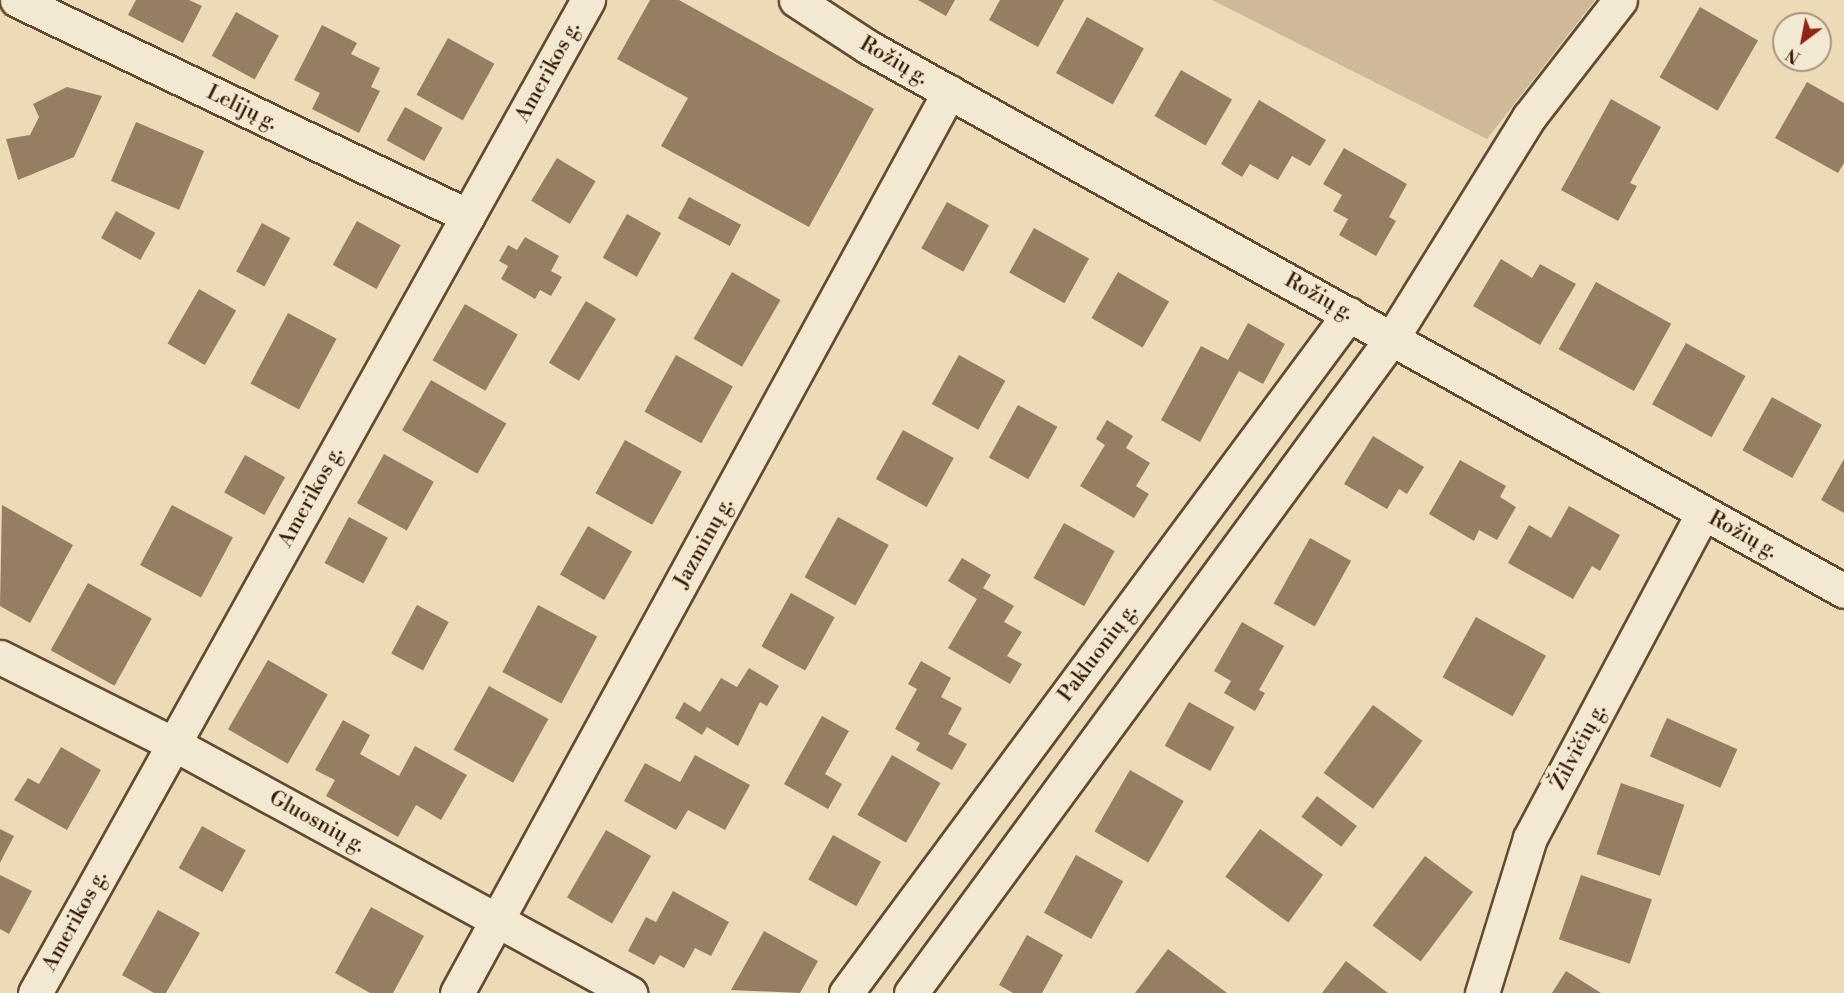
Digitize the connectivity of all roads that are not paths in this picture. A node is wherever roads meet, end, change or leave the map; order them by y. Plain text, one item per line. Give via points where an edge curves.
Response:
1 (17, 0) edge
2 (588, 0) edge
3 (796, 0) edge
4 (1620, 0) edge
5 (949, 92) junction
6 (468, 216) junction
7 (1349, 314) junction
8 (1392, 338) junction
9 (1703, 513) junction
10 (1844, 591) edge
11 (1134, 604) junction
12 (1175, 633) junction
13 (0, 657) edge
14 (174, 744) junction
15 (498, 921) junction
16 (35, 993) edge
17 (457, 993) edge
18 (630, 993) edge
19 (846, 993) edge
20 (911, 993) edge
21 (1482, 993) edge

1 - 6 street, Lelijų g.
2 - 6 street, Amerikos g.
3 - 5 street, Rožių g.
4 - 8 street via 1529,117
5 - 7 street, Rožių g.
5 - 15 street, Jazminų g.
6 - 14 street, Amerikos g.
7 - 8 street, Rožių g.
7 - 11 street, Pakluonių g.
8 - 9 street, Rožių g.
8 - 12 street
9 - 10 street, Rožių g.
9 - 21 street, Žilvičių g. via 1530,838
11 - 12 street
11 - 19 street, Pakluonių g.
12 - 20 street
13 - 14 street, Gluosnių g.
14 - 15 street, Gluosnių g.
14 - 16 street, Amerikos g.
15 - 17 street, Jazminų g.
15 - 18 street, Gluosnių g.

